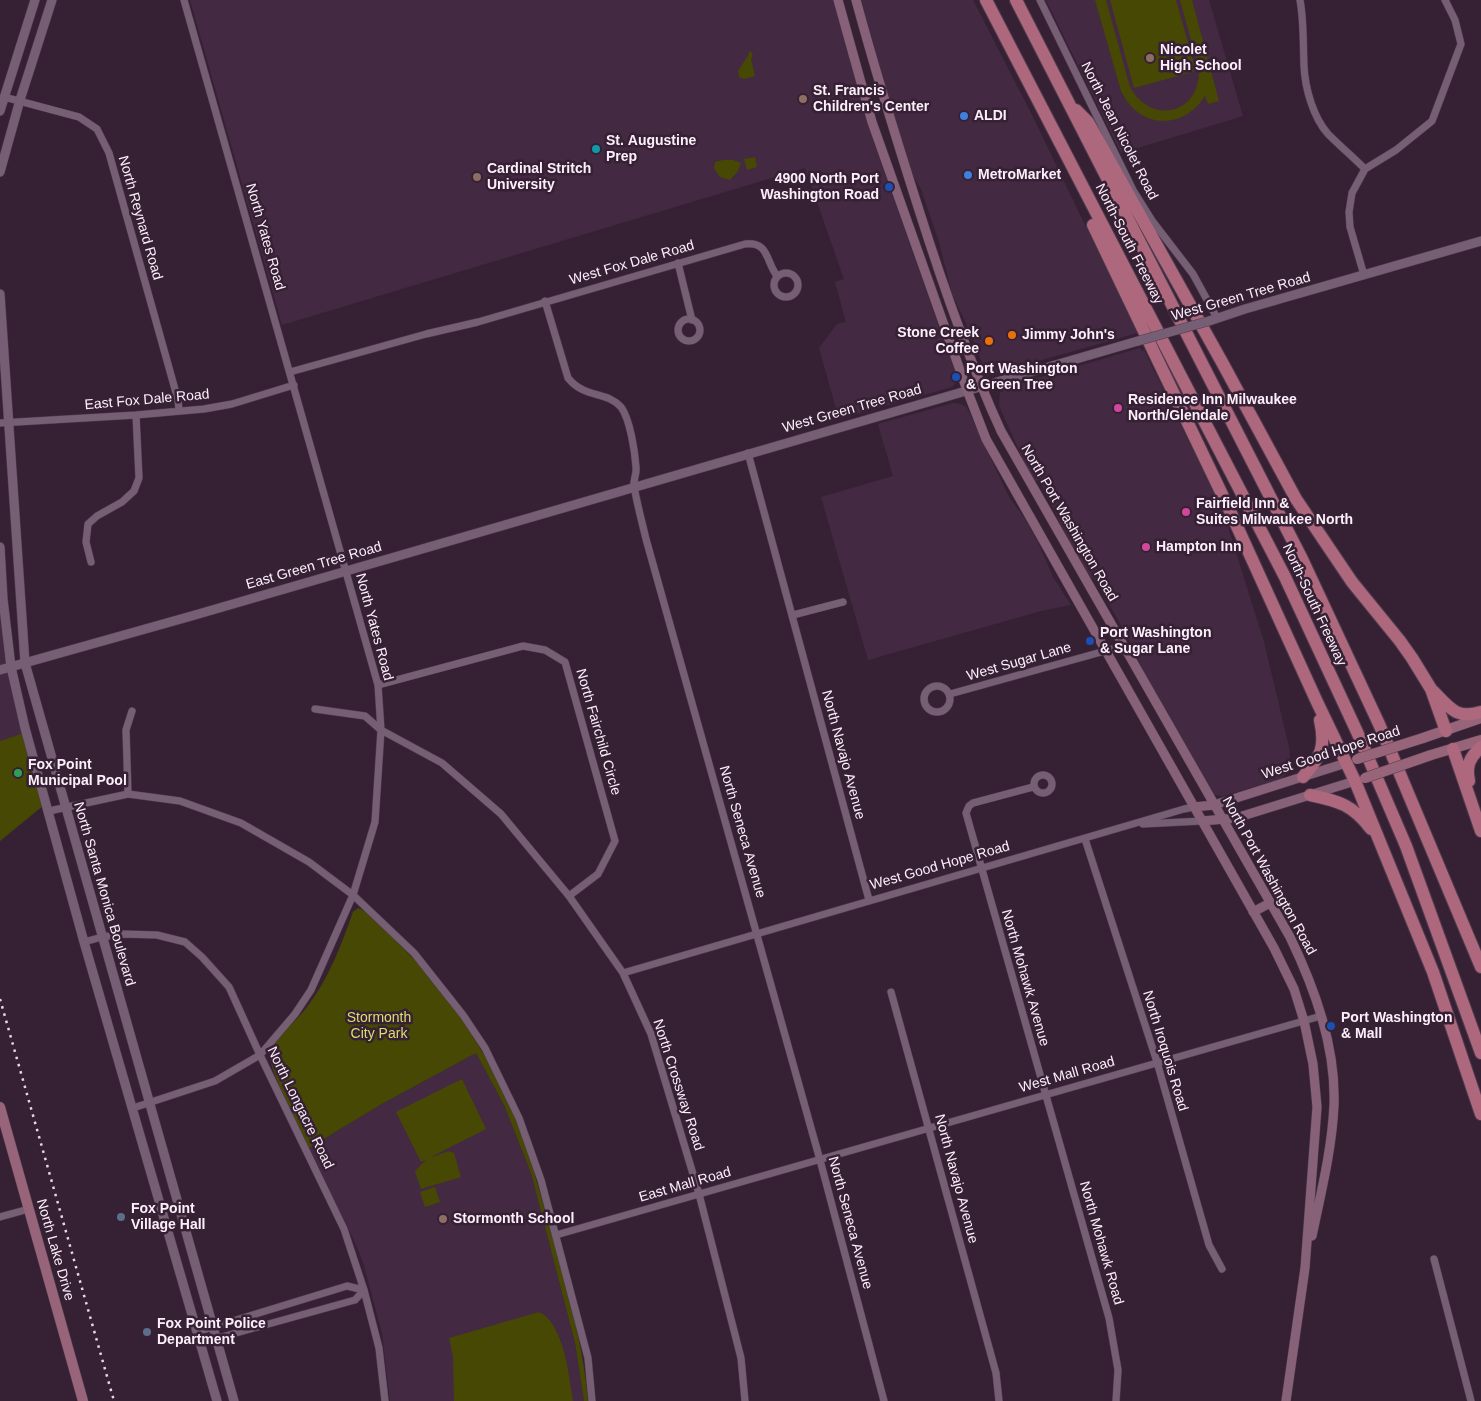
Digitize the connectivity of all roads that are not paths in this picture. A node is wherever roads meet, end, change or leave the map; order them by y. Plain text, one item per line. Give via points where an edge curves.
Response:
1 (35, 0) edge
2 (52, 0) edge
3 (184, 0) edge
4 (838, 0) edge
5 (856, 0) edge
6 (986, 0) edge
7 (1016, 0) edge
8 (1040, 0) edge
9 (1300, 0) edge
10 (1445, 0) edge
11 (4, 97) junction
12 (20, 100) junction
13 (1067, 101) junction
14 (0, 111) edge
15 (1062, 146) junction
16 (1365, 168) junction
17 (0, 172) edge
18 (1481, 241) edge
19 (678, 263) junction
20 (1364, 275) junction
21 (777, 276) dead end
22 (0, 294) edge
23 (545, 301) junction
24 (1213, 319) junction
25 (692, 320) dead end
26 (290, 372) junction
27 (294, 385) junction
28 (981, 386) junction
29 (967, 390) junction
30 (179, 410) junction
31 (136, 415) junction
32 (4, 422) edge
33 (1001, 432) junction
34 (986, 440) junction
35 (748, 454) junction
36 (634, 486) junction
37 (0, 547) edge
38 (91, 562) dead end
39 (346, 571) junction
40 (1092, 591) junction
41 (1075, 598) junction
42 (843, 602) dead end
43 (793, 615) junction
44 (1123, 646) junction
45 (1105, 651) junction
46 (25, 663) junction
47 (11, 667) junction
48 (0, 670) edge
49 (378, 686) junction
50 (1431, 689) junction
51 (950, 694) dead end
52 (1317, 702) junction
53 (316, 709) dead end
54 (132, 711) dead end
55 (1481, 712) edge
56 (1481, 718) edge
57 (42, 722) junction
58 (25, 728) junction
59 (381, 730) junction
60 (1446, 731) junction
61 (1481, 740) edge
62 (1481, 747) edge
63 (1453, 748) junction
64 (1352, 761) junction
65 (1303, 777) junction
66 (1360, 779) junction
67 (1034, 786) dead end
68 (128, 794) junction
69 (1310, 795) junction
70 (1472, 801) junction
71 (1214, 805) junction
72 (65, 807) junction
73 (1194, 808) junction
74 (48, 811) junction
75 (1222, 820) junction
76 (1202, 821) junction
77 (1130, 825) junction
78 (1481, 831) edge
79 (1085, 839) junction
80 (1379, 839) junction
81 (980, 869) junction
82 (1250, 869) junction
83 (1234, 878) junction
84 (353, 895) junction
85 (569, 896) junction
86 (870, 900) junction
87 (1270, 903) junction
88 (1253, 912) junction
89 (758, 934) junction
90 (102, 937) junction
91 (84, 942) junction
92 (1481, 967) edge
93 (623, 973) junction
94 (891, 992) dead end
95 (1321, 1016) junction
96 (1304, 1021) junction
97 (130, 1036) junction
98 (113, 1040) junction
99 (1481, 1053) edge
100 (260, 1055) junction
101 (1157, 1062) junction
102 (1045, 1095) junction
103 (149, 1104) junction
104 (0, 1107) edge
105 (133, 1108) junction
106 (1481, 1114) edge
107 (929, 1128) junction
108 (820, 1160) junction
109 (699, 1194) junction
110 (29, 1209) junction
111 (0, 1217) edge
112 (556, 1234) junction
113 (1434, 1259) dead end
114 (194, 1263) junction
115 (178, 1266) junction
116 (1305, 1268) junction
117 (1222, 1269) dead end
118 (364, 1290) junction
119 (203, 1293) junction
120 (187, 1297) junction
121 (212, 1328) junction
122 (197, 1332) junction
123 (216, 1340) junction
124 (200, 1344) junction
125 (233, 1398) edge
126 (83, 1401) edge
127 (217, 1401) edge
128 (385, 1401) edge
129 (592, 1401) edge
130 (745, 1401) edge
131 (884, 1401) edge
132 (999, 1401) edge
133 (1116, 1401) edge
134 (1286, 1401) edge
135 (1471, 1401) edge

1 - 11 street
2 - 12 street
3 - 26 street, North Yates Road
4 - 29 main road, North Port Washington Road via 872,122
5 - 28 main road, North Port Washington Road via 894,134 949,301
6 - 15 highway, North-South Freeway
7 - 13 highway, North-South Freeway
8 - 24 street, North Jean Nicolet Road via 1133,190 1193,274
9 - 16 street via 1308,93 1327,133
10 - 16 street via 1455,20 1461,44 1432,121 1396,150
11 - 12 street, North Reynard Road
11 - 14 street
12 - 17 street
12 - 30 street, North Reynard Road via 79,117 96,129 108,153
13 - 50 highway via 1088,122 1302,510 1352,582 1400,641
13 - 92 highway, North-South Freeway via 1306,568 1380,724
15 - 52 highway via 1074,185 1226,502
15 - 99 highway, North-South Freeway via 1285,577 1358,734 1406,846
16 - 20 street via 1352,193 1349,212 1350,227
18 - 20 street, West Green Tree Road
19 - 21 street, West Fox Dale Road via 754,244 766,254
19 - 23 street, West Fox Dale Road
19 - 25 street
20 - 24 street, West Green Tree Road
22 - 32 street, North Santa Monica Boulevard
23 - 26 street, West Fox Dale Road
23 - 36 street, North Seneca Avenue via 568,378 580,389 616,403 628,420 636,466
24 - 28 street, West Green Tree Road, bridge
26 - 27 street, North Yates Road
27 - 30 street, East Fox Dale Road via 232,404
27 - 39 street, North Yates Road
28 - 29 street, West Green Tree Road
28 - 33 main road, North Port Washington Road
29 - 34 main road, North Port Washington Road
29 - 35 street, West Green Tree Road
30 - 31 street, East Fox Dale Road
31 - 32 street, East Fox Dale Road
31 - 38 street via 139,478 134,491 122,502 88,524 86,542
32 - 46 street, North Santa Monica Boulevard
33 - 34 main road
33 - 40 main road, North Port Washington Road
34 - 41 main road, North Port Washington Road
35 - 36 street, West Green Tree Road
35 - 43 street, North Navajo Avenue
36 - 39 street, East Green Tree Road
36 - 89 street, North Seneca Avenue via 646,539
37 - 47 street
39 - 46 street, East Green Tree Road
39 - 49 street, North Yates Road
40 - 41 main road
40 - 44 main road, North Port Washington Road
41 - 45 main road, North Port Washington Road
42 - 43 street
43 - 86 street, North Navajo Avenue
44 - 45 street, West Sugar Lane
44 - 71 main road, North Port Washington Road
45 - 51 street, West Sugar Lane
45 - 73 main road, North Port Washington Road
46 - 47 street, East Green Tree Road
46 - 57 street, North Santa Monica Boulevard
47 - 48 street, East Green Tree Road
47 - 58 street
49 - 59 street, North Yates Road
49 - 85 street, North Fairchild Circle via 523,646 545,650 565,662 615,841 598,874
50 - 55 highway via 1460,715
50 - 60 highway
52 - 64 highway
52 - 65 highway via 1323,736 1318,760
53 - 59 street, North Crossway Road via 365,716
54 - 68 street via 126,730
56 - 60 main road, West Good Hope Road
57 - 58 street
57 - 72 street, North Santa Monica Boulevard
58 - 74 street
59 - 84 street, North Yates Road via 375,822
59 - 85 street, North Crossway Road via 442,763 501,814
60 - 63 main road
60 - 64 main road, West Good Hope Road, bridge
61 - 63 main road, West Good Hope Road
62 - 70 highway via 1468,762
63 - 66 main road, West Good Hope Road, bridge
63 - 70 highway
64 - 65 main road, West Good Hope Road
64 - 66 highway
65 - 71 main road, West Good Hope Road
66 - 69 main road, West Good Hope Road
66 - 80 highway
67 - 81 street, North Mohawk Avenue via 973,803 966,809
68 - 72 street
68 - 84 street via 180,801 240,822 309,862
69 - 75 main road, West Good Hope Road
69 - 80 highway via 1344,803 1354,809
70 - 78 highway
71 - 73 main road, West Good Hope Road
71 - 75 main road, North Port Washington Road
72 - 74 street
72 - 90 street, North Santa Monica Boulevard
73 - 76 main road, North Port Washington Road
73 - 77 street, West Good Hope Road
74 - 91 street
75 - 76 main road, West Good Hope Road
75 - 82 main road, North Port Washington Road
76 - 77 street, West Good Hope Road
76 - 83 main road, North Port Washington Road
77 - 79 street, West Good Hope Road
79 - 81 street, West Good Hope Road
79 - 101 street, North Iroquois Road
80 - 106 highway via 1433,972
81 - 86 street, West Good Hope Road
81 - 102 street, North Mohawk Avenue
82 - 83 main road
82 - 87 main road, North Port Washington Road
83 - 88 main road, North Port Washington Road
84 - 100 street, North Yates Road via 310,990 295,1014
84 - 112 street via 414,953 485,1048 519,1118
85 - 93 street, North Crossway Road
86 - 89 street, West Good Hope Road
87 - 88 main road
87 - 95 main road, North Port Washington Road via 1302,962
88 - 96 main road, North Port Washington Road via 1294,989
89 - 93 street, West Good Hope Road
89 - 108 street, North Seneca Avenue
90 - 91 street, North Longacre Road
90 - 97 street, North Santa Monica Boulevard
90 - 100 street, North Longacre Road via 157,935 185,942 229,987
91 - 98 street
93 - 109 street, North Crossway Road via 651,1034
94 - 107 street, North Navajo Avenue
95 - 96 street, West Mall Road
95 - 116 main road, North Port Washington Road via 1332,1067 1334,1104 1330,1142
96 - 101 street, West Mall Road
96 - 116 main road, North Port Washington Road via 1314,1064 1317,1107
97 - 98 street
97 - 103 street, North Santa Monica Boulevard
98 - 105 street
100 - 103 street, North Yates Road via 215,1081
100 - 118 street, North Longacre Road via 344,1229
101 - 102 street, West Mall Road
101 - 117 street, North Iroquois Road via 1209,1245
102 - 107 street, West Mall Road
102 - 133 street, North Mohawk Road via 1109,1318 1118,1370
103 - 105 street, North Yates Road
103 - 114 street, North Santa Monica Boulevard
104 - 110 main road, North Lake Drive
105 - 115 street
107 - 108 street, West Mall Road
107 - 132 street, North Navajo Avenue via 996,1373
108 - 109 street, East Mall Road
108 - 131 street, North Seneca Avenue
109 - 112 street, East Mall Road
109 - 130 street, North Crossway Road via 741,1358
110 - 111 street
110 - 126 main road, North Lake Drive
112 - 129 street via 588,1358
113 - 135 street
114 - 115 street
114 - 119 street, North Santa Monica Boulevard
115 - 120 street
116 - 134 main road, North Port Washington Road
118 - 121 street via 347,1286
118 - 123 street via 355,1300
118 - 128 street, North Longacre Road via 379,1348
119 - 120 street
119 - 121 street, North Santa Monica Boulevard
120 - 122 street
121 - 122 street
121 - 123 street, North Santa Monica Boulevard
122 - 124 street
123 - 124 street
123 - 125 street, North Santa Monica Boulevard
124 - 127 street
125 - 127 street

